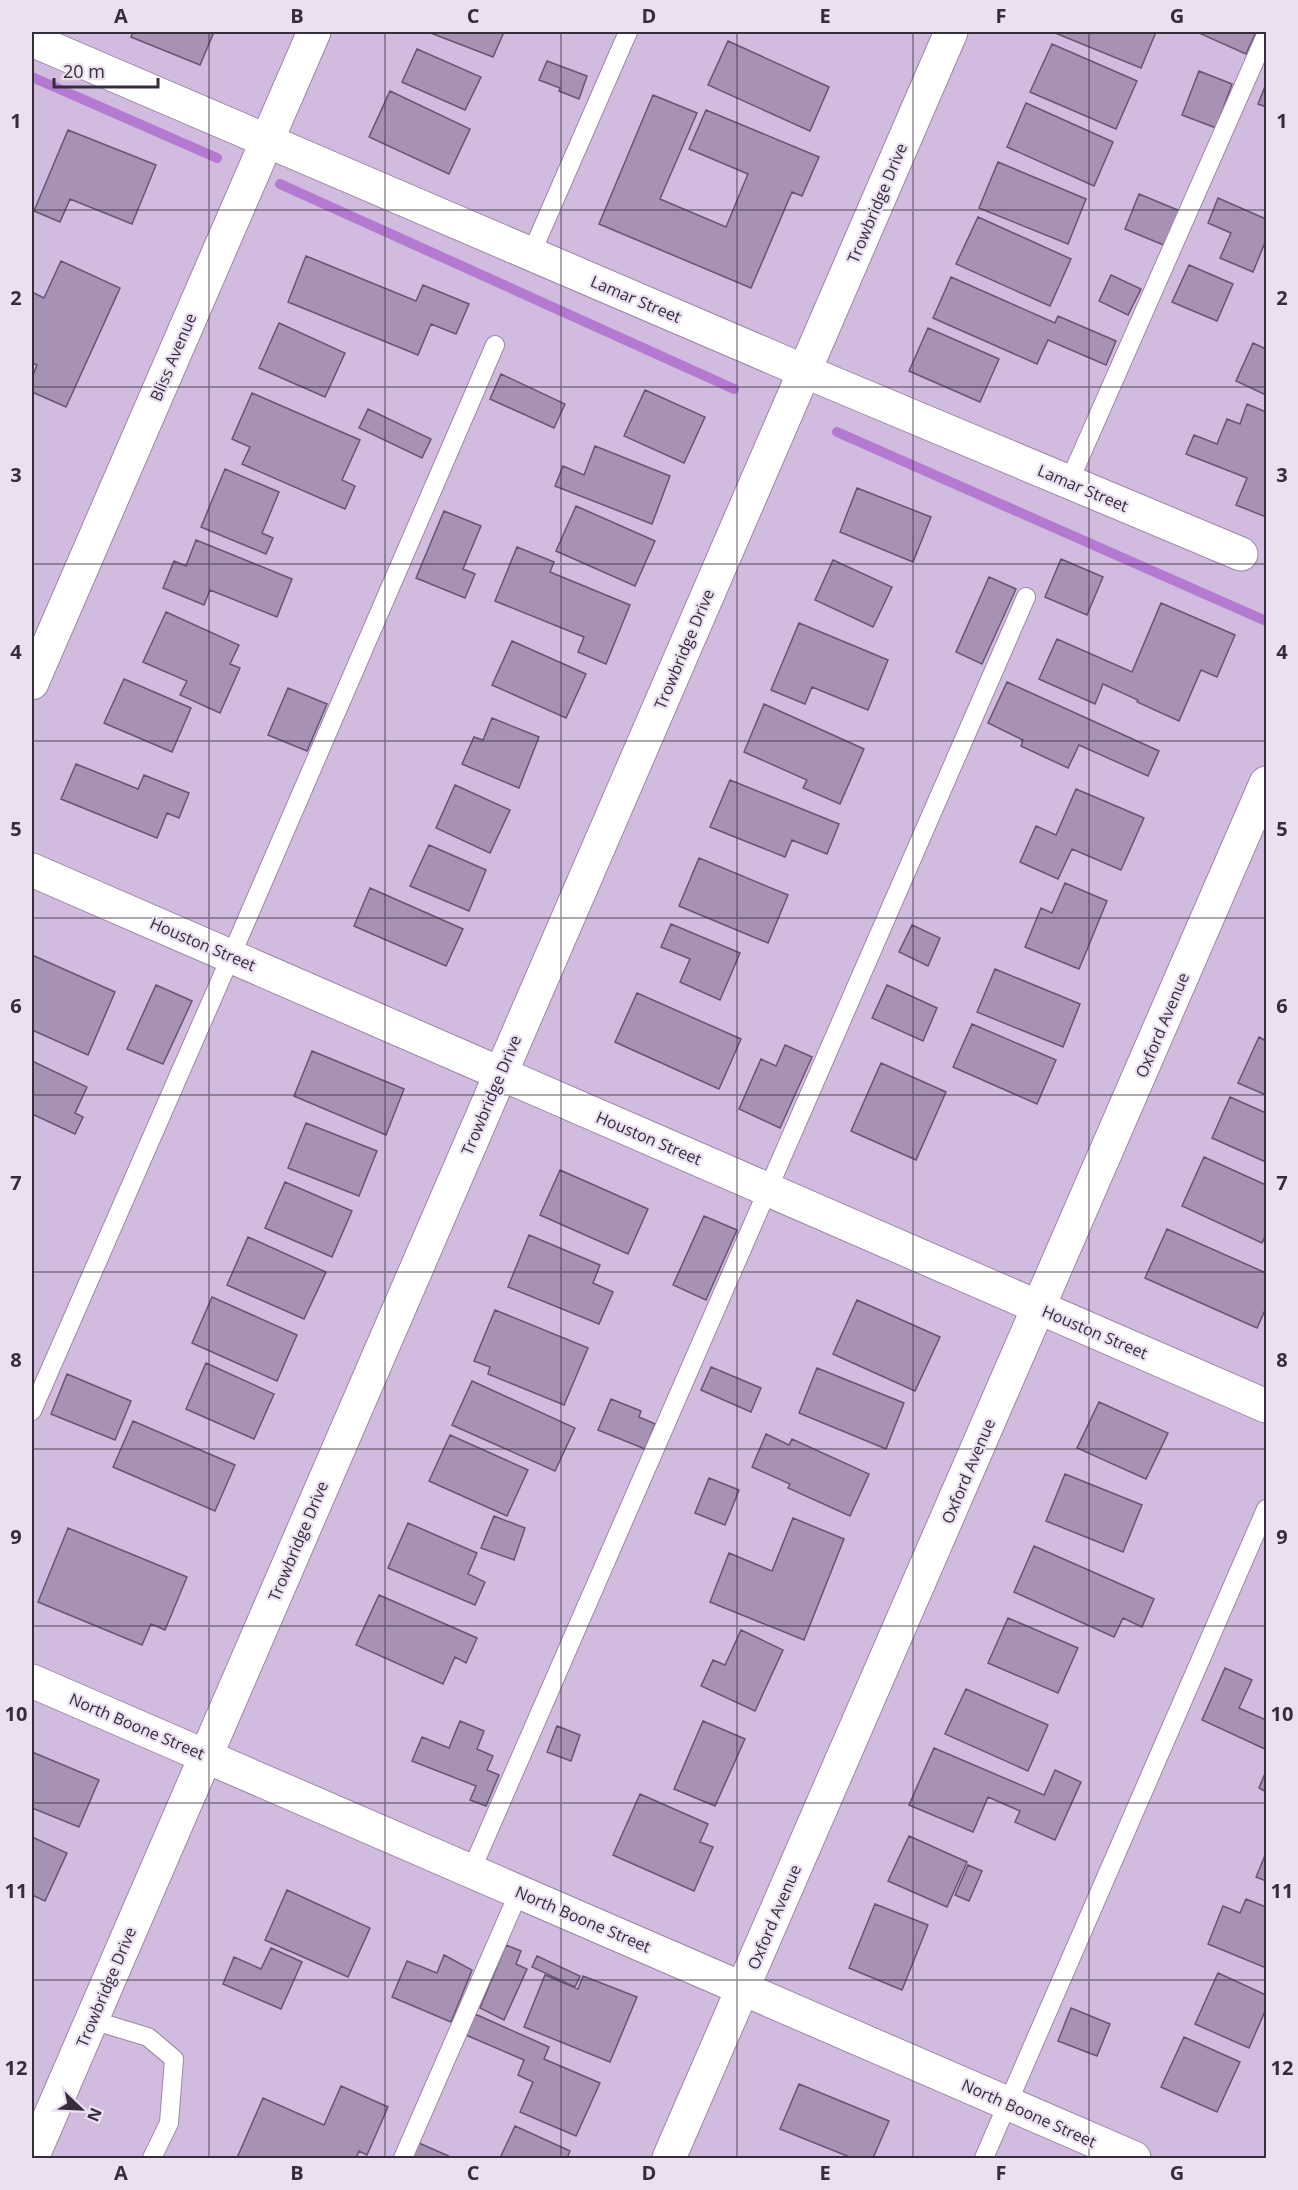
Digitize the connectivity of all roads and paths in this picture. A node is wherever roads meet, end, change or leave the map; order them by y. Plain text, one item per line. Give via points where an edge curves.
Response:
1 (314, 32) edge
2 (628, 32) edge
3 (951, 32) edge
4 (1266, 35) edge
5 (32, 40) edge
6 (266, 141) junction
7 (531, 254) junction
8 (495, 345) dead end
9 (804, 371) junction
10 (1069, 482) junction
11 (1241, 554) dead end
12 (1026, 597) dead end
13 (32, 682) edge
14 (1266, 783) edge
15 (32, 870) edge
16 (231, 956) junction
17 (500, 1073) junction
18 (769, 1190) junction
19 (1039, 1308) junction
20 (1266, 1406) edge
21 (32, 1411) edge
22 (1266, 1509) edge
23 (32, 1681) edge
24 (205, 1756) junction
25 (471, 1871) junction
26 (519, 1892) junction
27 (743, 1989) junction
28 (92, 2020) junction
29 (1007, 2103) junction
30 (32, 2158) edge
31 (152, 2158) edge
32 (403, 2158) edge
33 (669, 2158) edge
34 (984, 2158) edge
35 (1134, 2158) edge

1 - 6 street, Bliss Avenue
2 - 7 lane
3 - 9 street, Trowbridge Drive
4 - 10 lane
5 - 6 street, Lamar Street
6 - 7 street, Lamar Street
6 - 13 street, Bliss Avenue
7 - 9 street, Lamar Street
8 - 16 lane
9 - 10 street, Lamar Street
9 - 17 street, Trowbridge Drive
10 - 11 street, Lamar Street
12 - 18 lane
14 - 19 street, Oxford Avenue
15 - 16 street, Houston Street
16 - 17 street, Houston Street
16 - 21 lane
17 - 18 street, Houston Street
17 - 24 street, Trowbridge Drive
18 - 19 street, Houston Street
18 - 25 lane
19 - 20 street, Houston Street
19 - 27 street, Oxford Avenue
22 - 29 lane
23 - 24 street, North Boone Street
24 - 25 street, North Boone Street
24 - 28 street, Trowbridge Drive
25 - 26 street, North Boone Street
26 - 27 street, North Boone Street
26 - 32 lane
27 - 29 street, North Boone Street
27 - 33 street, Oxford Avenue
28 - 30 street, Trowbridge Drive
28 - 31 lane via 148,2037 174,2059 169,2123
29 - 34 lane
29 - 35 street, North Boone Street

